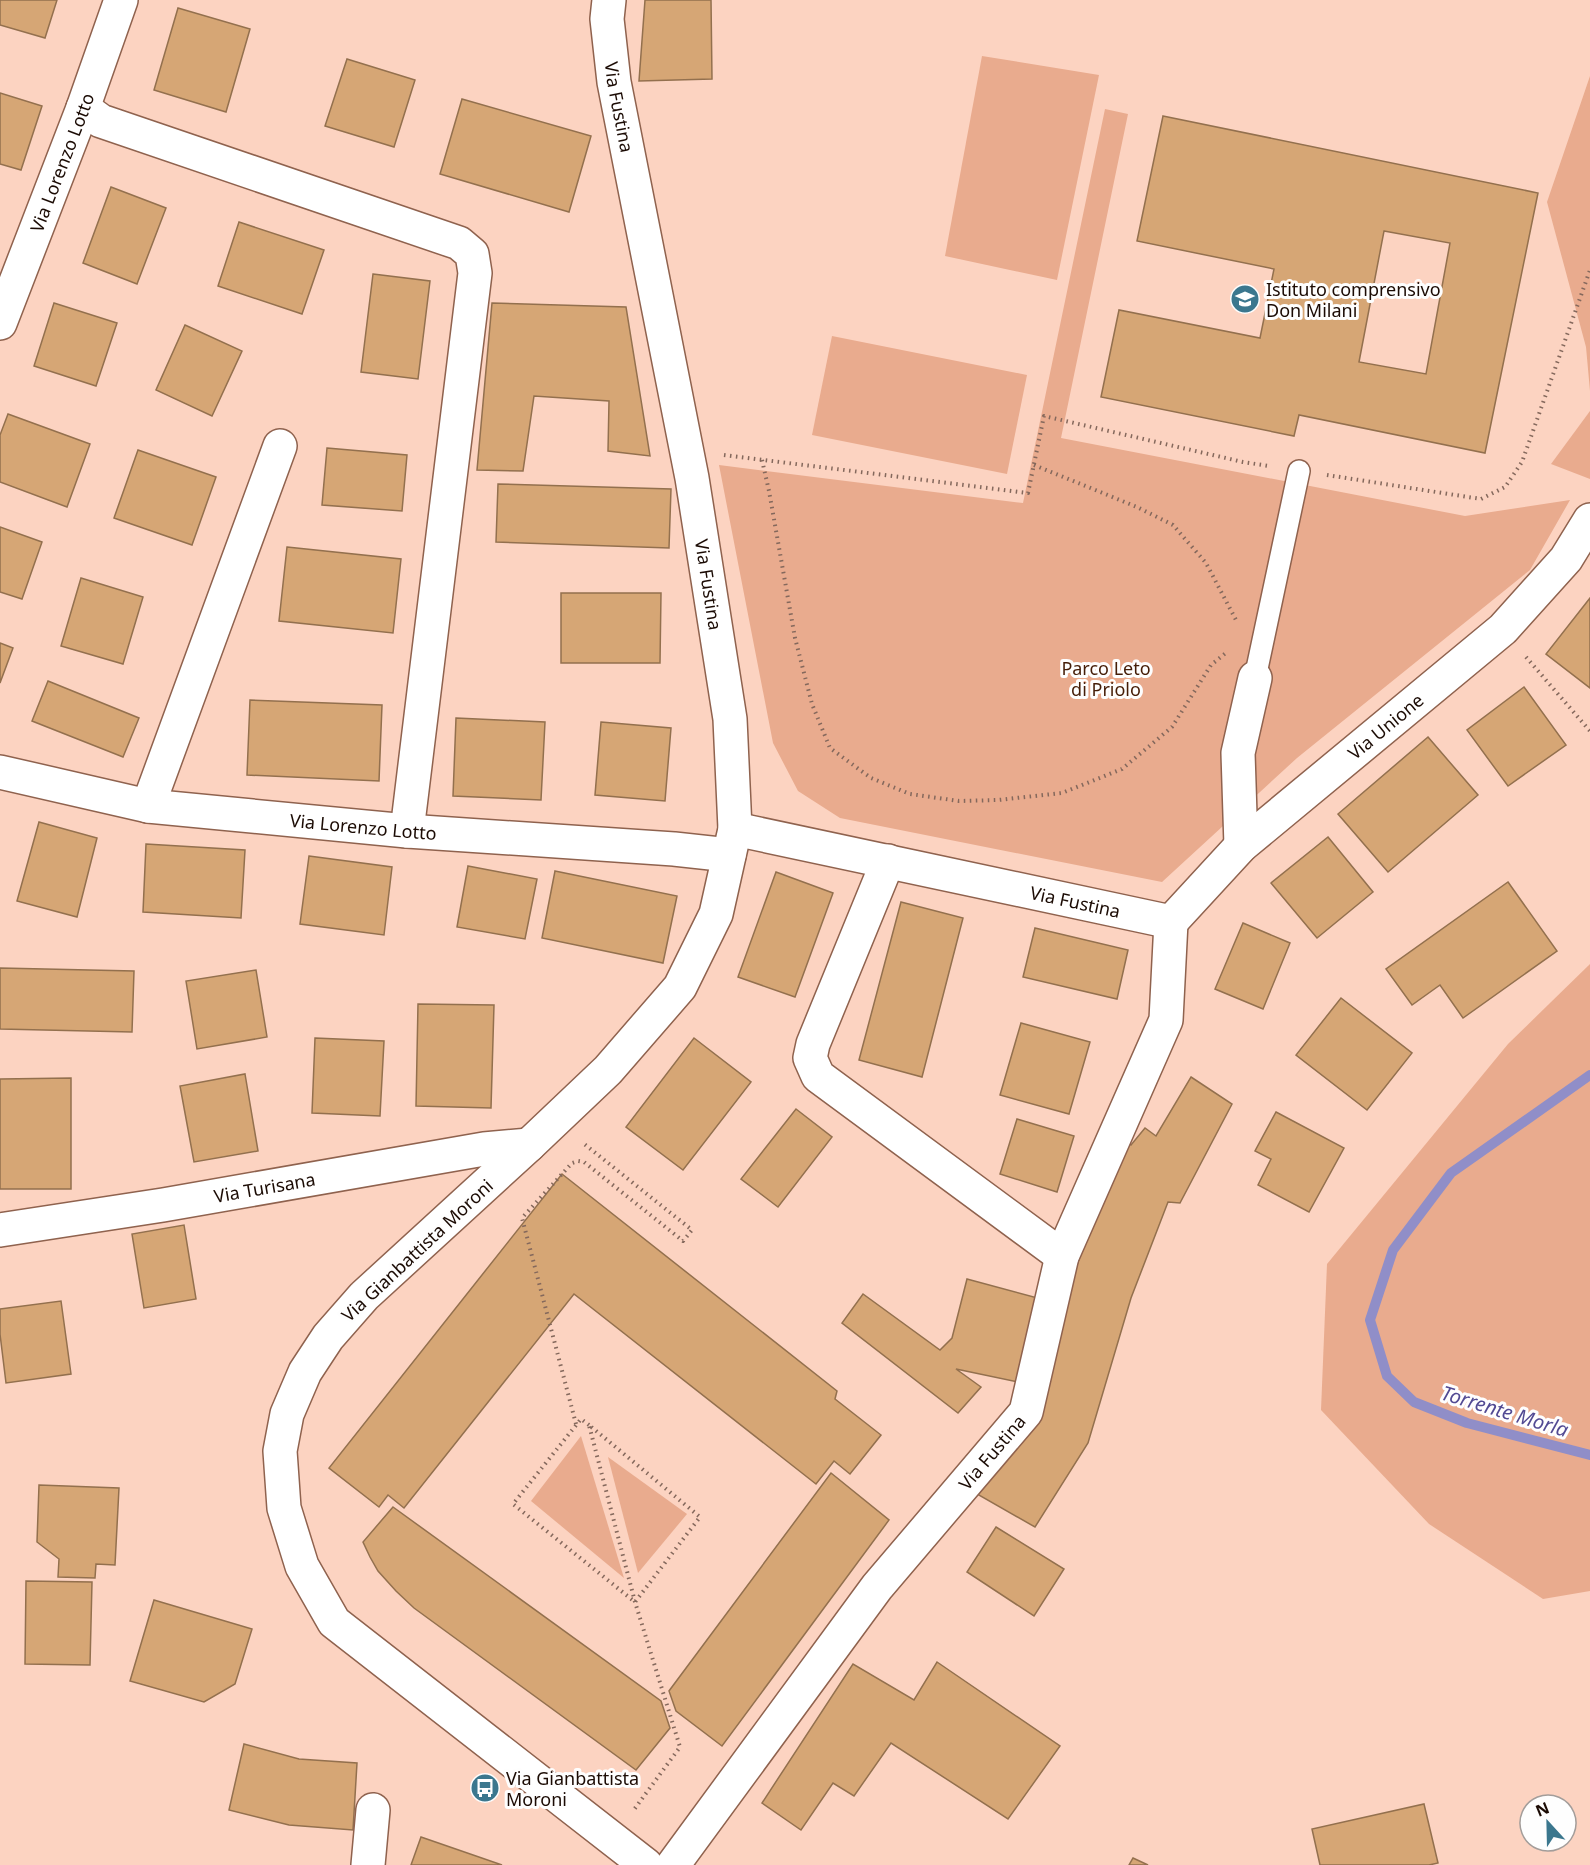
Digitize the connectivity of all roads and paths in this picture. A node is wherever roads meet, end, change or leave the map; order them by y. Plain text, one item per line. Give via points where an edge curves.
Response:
1 (121, 0) edge
2 (609, 0) edge
3 (82, 108) junction
4 (1590, 270) edge
5 (0, 323) edge
6 (280, 446) dead end
7 (688, 453) junction
8 (762, 460) junction
9 (1034, 465) junction
10 (1299, 471) junction
11 (1590, 520) edge
12 (1240, 628) dead end
13 (1503, 629) junction
14 (1228, 651) dead end
15 (1255, 678) joint
16 (1590, 731) edge
17 (0, 772) edge
18 (148, 806) junction
19 (406, 831) junction
20 (732, 842) junction
21 (1241, 846) junction
22 (888, 861) junction
23 (1171, 922) junction
24 (555, 1121) junction
25 (529, 1145) junction
26 (0, 1230) edge
27 (1062, 1256) junction
28 (576, 1425) junction
29 (589, 1425) junction
30 (635, 1602) junction
31 (373, 1810) dead end
32 (613, 1838) junction
33 (368, 1865) edge
34 (646, 1865) edge
35 (673, 1865) edge

1 - 3 street, Via Lorenzo Lotto
2 - 7 street, Via Fustina via 607,19 614,82
3 - 5 street, Via Lorenzo Lotto
3 - 19 street via 101,122 459,243 472,254 475,273
4 - 10 path via 1522,462 1505,487 1481,500
6 - 18 street
7 - 8 path
7 - 20 street, Via Fustina via 730,719
8 - 9 path via 1028,493
8 - 14 path via 795,638 812,704 830,748 871,778 910,794 959,801 1062,793 1122,769 1172,727 1211,665
9 - 10 path via 1044,416 1243,462
9 - 12 path via 1173,525 1206,563
10 - 15 lane
11 - 13 street, Via Unione via 1566,560
13 - 16 path
13 - 21 street, Via Unione
15 - 21 street via 1238,753
17 - 18 street, Via Lorenzo Lotto
18 - 19 street, Via Lorenzo Lotto
19 - 20 street, Via Lorenzo Lotto via 674,849
20 - 22 street, Via Fustina
20 - 24 street, Via Gianbattista Moroni via 716,914 680,987 608,1070
21 - 23 street, Via Unione
22 - 23 street, Via Fustina
22 - 27 street via 810,1058 818,1076
23 - 27 street, Via Fustina via 1166,1020
24 - 25 street, Via Gianbattista Moroni
24 - 28 path via 692,1230 683,1241 578,1161 522,1218
25 - 26 street, Via Turisana via 484,1149
25 - 32 street, Via Gianbattista Moroni via 364,1296 328,1337 305,1372 287,1414 280,1451 284,1508 302,1566 334,1622
27 - 35 street, Via Fustina via 1026,1412 878,1587
28 - 29 path via 581,1419
28 - 30 path via 513,1504
29 - 30 path
29 - 30 path via 700,1517
30 - 32 path via 680,1747
31 - 33 street
32 - 34 street, Via Gianbattista Moroni

